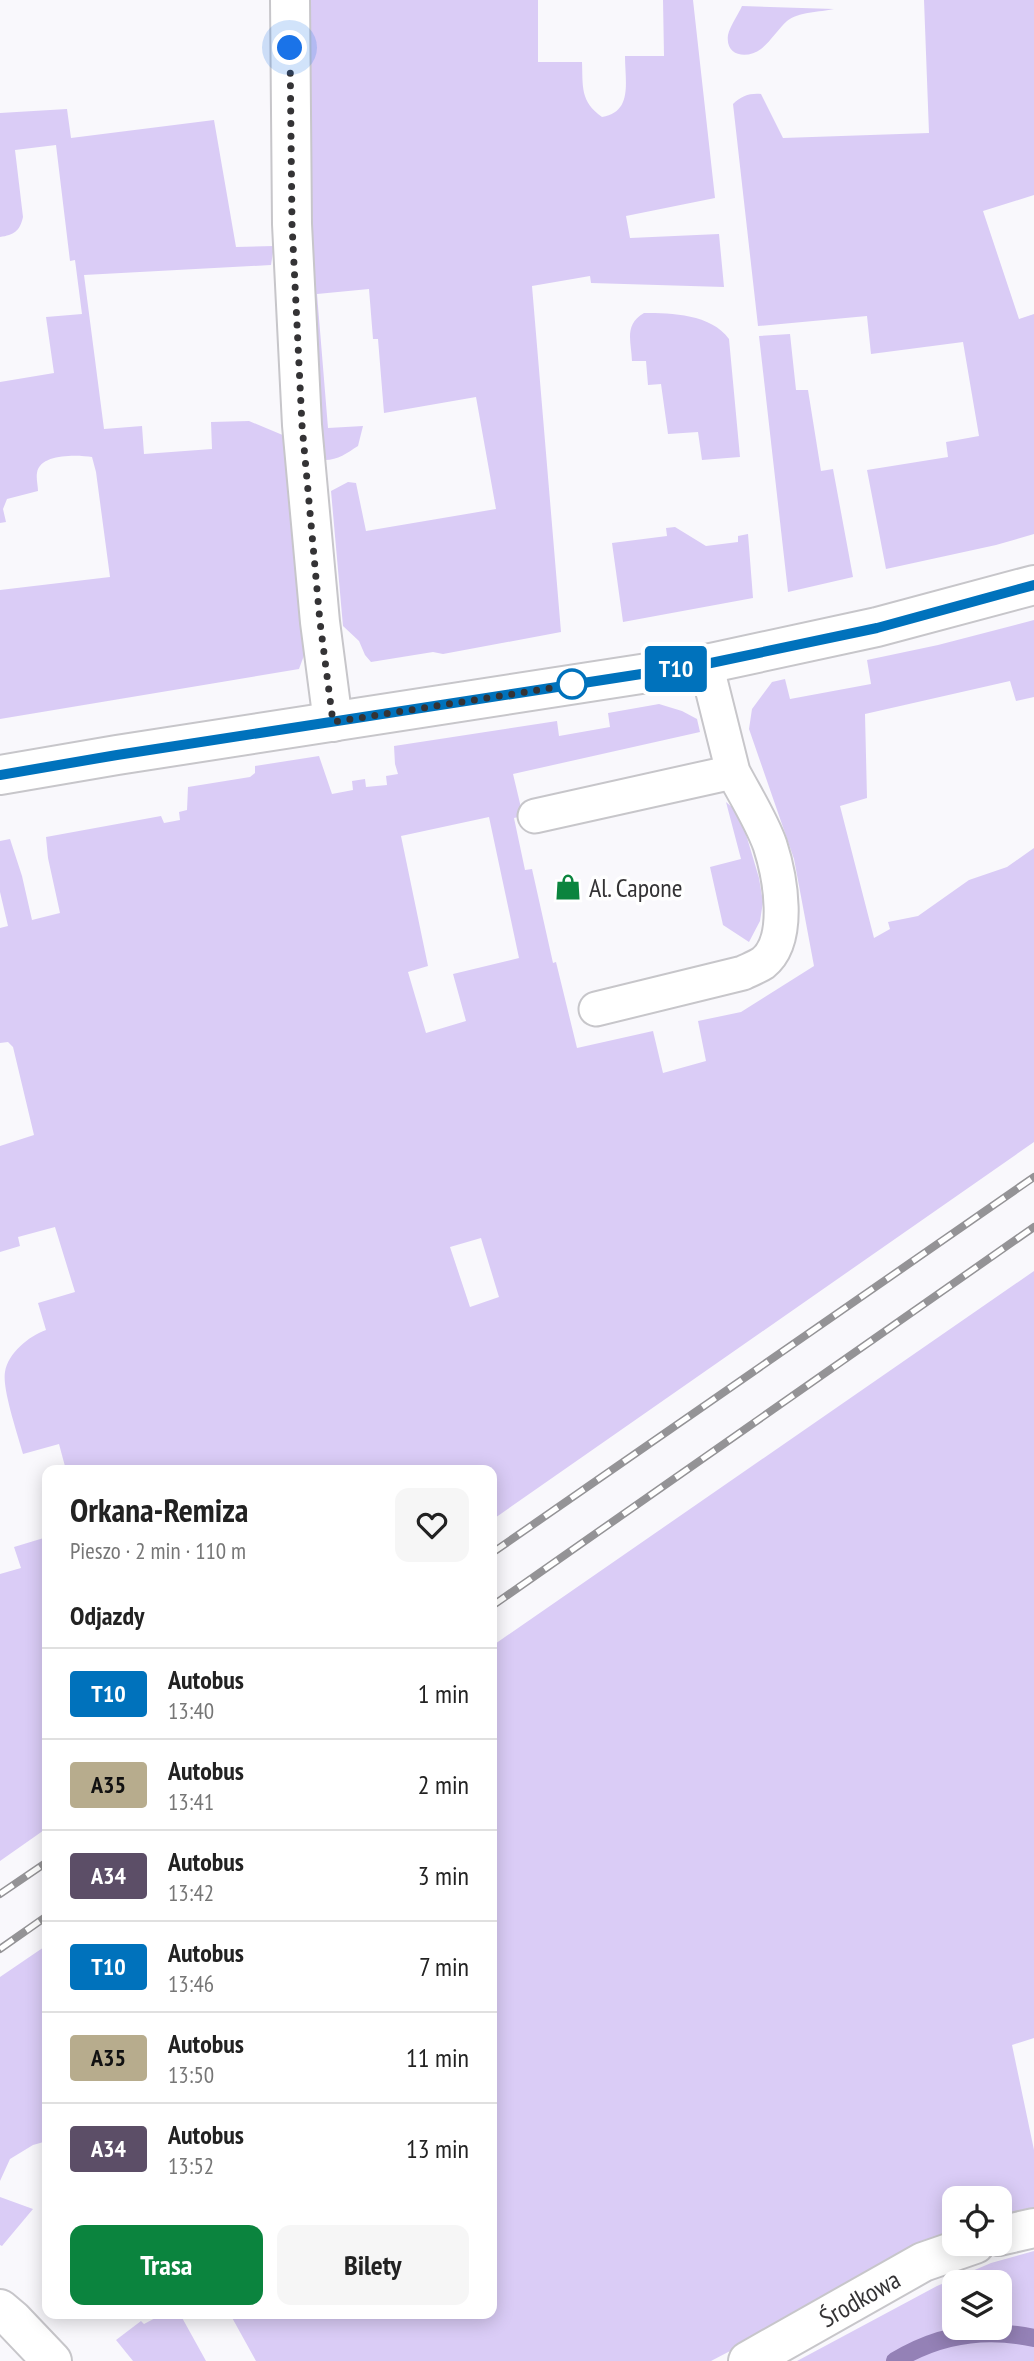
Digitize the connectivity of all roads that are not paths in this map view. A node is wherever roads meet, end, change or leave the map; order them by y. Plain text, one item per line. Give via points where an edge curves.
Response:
1 (290, 0) edge
2 (1034, 585) edge
3 (706, 664) junction
4 (333, 722) junction
5 (733, 772) junction
6 (0, 775) edge
7 (534, 816) dead end
8 (596, 1009) dead end
9 (1034, 2228) edge
10 (1012, 2233) edge
11 (942, 2255) edge
12 (0, 2309) edge
13 (52, 2361) edge
14 (748, 2361) edge

1 - 4 street via 292,224 302,425
2 - 3 street via 877,628
3 - 4 street
3 - 5 lane
4 - 6 street
5 - 7 lane
5 - 8 lane via 769,844 780,893 781,924 775,948 763,963 743,973
9 - 10 street
11 - 14 street, Środkowa
12 - 13 street

